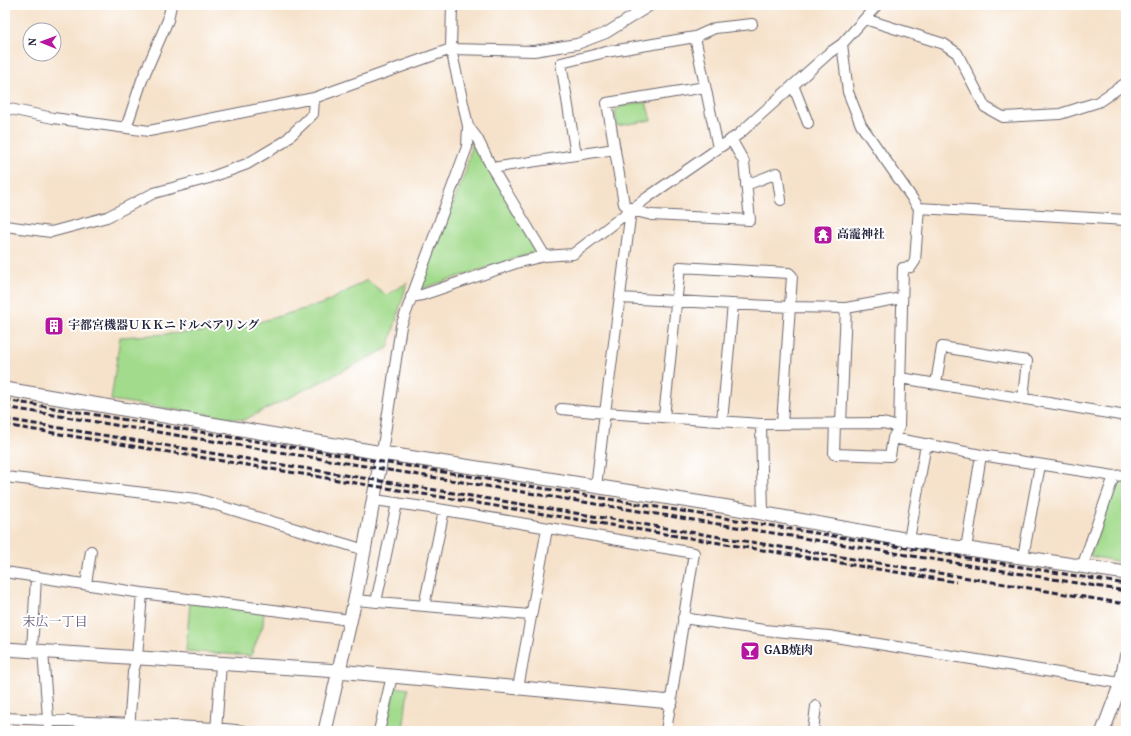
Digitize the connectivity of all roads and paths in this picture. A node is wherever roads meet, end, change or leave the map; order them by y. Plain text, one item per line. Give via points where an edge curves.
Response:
1 (171, 5) edge
2 (452, 5) edge
3 (651, 5) edge
4 (877, 5) edge
5 (865, 19) junction
6 (752, 24) dead end
7 (695, 37) junction
8 (842, 44) junction
9 (451, 49) junction
10 (1126, 83) edge
11 (793, 84) junction
12 (705, 87) junction
13 (314, 98) junction
14 (5, 108) edge
15 (808, 123) dead end
16 (468, 126) junction
17 (126, 128) junction
18 (731, 139) junction
19 (718, 148) junction
20 (615, 149) junction
21 (576, 155) junction
22 (492, 168) junction
23 (746, 185) junction
24 (781, 200) dead end
25 (919, 208) junction
26 (631, 210) junction
27 (1126, 220) edge
28 (5, 226) edge
29 (544, 256) junction
30 (411, 297) junction
31 (620, 298) junction
32 (902, 298) junction
33 (677, 302) junction
34 (733, 304) junction
35 (790, 307) junction
36 (846, 308) junction
37 (901, 378) junction
38 (936, 383) junction
39 (5, 389) edge
40 (1023, 398) junction
41 (561, 409) dead end
42 (605, 413) junction
43 (1126, 416) edge
44 (664, 417) junction
45 (722, 421) junction
46 (838, 423) junction
47 (761, 424) junction
48 (782, 424) junction
49 (899, 427) junction
50 (893, 438) junction
51 (926, 444) junction
52 (382, 453) junction
53 (981, 455) junction
54 (1040, 465) junction
55 (1126, 475) edge
56 (1114, 476) junction
57 (5, 478) edge
58 (596, 487) junction
59 (375, 500) junction
60 (397, 503) junction
61 (444, 510) junction
62 (763, 514) junction
63 (547, 529) junction
64 (909, 540) junction
65 (966, 549) junction
66 (365, 550) junction
67 (91, 551) dead end
68 (1023, 557) junction
69 (1082, 567) junction
70 (5, 572) edge
71 (1126, 573) edge
72 (36, 577) junction
73 (86, 584) junction
74 (142, 593) junction
75 (355, 600) junction
76 (376, 602) junction
77 (424, 606) junction
78 (530, 615) junction
79 (683, 618) junction
80 (350, 620) junction
81 (5, 649) edge
82 (37, 651) junction
83 (137, 658) junction
84 (1126, 658) edge
85 (221, 664) junction
86 (338, 671) junction
87 (392, 676) junction
88 (1123, 683) edge
89 (518, 688) junction
90 (670, 702) junction
91 (816, 706) dead end
92 (5, 718) edge
93 (49, 720) junction
94 (129, 727) edge
95 (216, 729) edge
96 (49, 731) edge
97 (244, 731) edge
98 (325, 731) edge
99 (379, 731) edge
100 (666, 731) edge
101 (814, 731) edge
102 (1103, 731) edge

1 - 17 street via 168,20 142,80
2 - 9 street
3 - 9 street via 606,33 571,45 534,51
4 - 5 street
5 - 8 street
5 - 10 street via 944,44 957,53 985,107 1003,117 1060,114 1098,102
6 - 7 street via 715,28
7 - 12 street
7 - 21 street via 606,52 561,63
8 - 11 street
8 - 25 street via 848,92 861,125
9 - 13 street
9 - 16 street
11 - 15 street
11 - 18 street
12 - 19 street
12 - 20 street via 607,103
13 - 17 street via 149,131
13 - 28 street via 312,114 284,142 247,164 209,178 154,193 107,217 51,232
14 - 17 street via 53,118
16 - 22 street
16 - 30 street via 467,147
18 - 19 street
18 - 23 street via 744,162
19 - 26 street
20 - 21 street
20 - 26 street via 624,204
21 - 22 street
22 - 29 street
23 - 24 street via 777,173
23 - 26 street via 750,220 652,214
25 - 27 street
25 - 32 street via 915,262 911,267 903,268
26 - 29 street via 573,254
26 - 31 street
29 - 30 street
30 - 52 street via 401,326
31 - 33 street
31 - 42 street
32 - 36 street
32 - 37 street
33 - 34 street
33 - 35 street via 680,267 789,273 792,276
33 - 44 street
34 - 35 street
34 - 45 street
35 - 36 street
35 - 48 street
36 - 46 street
37 - 38 street
37 - 49 street
38 - 40 street
38 - 40 street via 942,347 1012,358 1027,361
39 - 52 street
40 - 43 street
41 - 42 street
42 - 44 street
42 - 58 street
44 - 45 street
45 - 47 street
46 - 48 street
46 - 49 street via 883,423
46 - 50 street via 834,454 890,456
47 - 48 street
47 - 62 street
49 - 50 street
50 - 51 street
51 - 53 street
51 - 64 street
52 - 58 street
52 - 59 street
53 - 54 street
53 - 65 street
54 - 56 street
54 - 68 street
55 - 56 street
56 - 69 street
57 - 66 street via 197,499
58 - 62 street
59 - 60 street
59 - 66 street
60 - 61 street
60 - 76 street
61 - 63 street
61 - 77 street
62 - 64 street
63 - 78 street
63 - 79 street via 694,553
64 - 65 street
65 - 68 street
66 - 75 street
67 - 73 street
68 - 69 street
69 - 71 street
70 - 72 street
72 - 73 street
72 - 82 street
73 - 74 street
74 - 80 street
74 - 83 street
75 - 76 street
75 - 80 street
76 - 77 street
77 - 78 street
78 - 89 street
79 - 88 street via 829,636
79 - 90 street
80 - 86 street
81 - 82 street
82 - 83 street
82 - 93 street
83 - 85 street
83 - 94 street via 133,672
84 - 88 street
85 - 86 street
85 - 95 street
86 - 87 street
86 - 98 street
87 - 89 street
87 - 99 street
88 - 102 street
89 - 90 street
90 - 100 street
91 - 101 street
92 - 93 street
93 - 94 street
93 - 96 street
94 - 95 street
95 - 97 street

